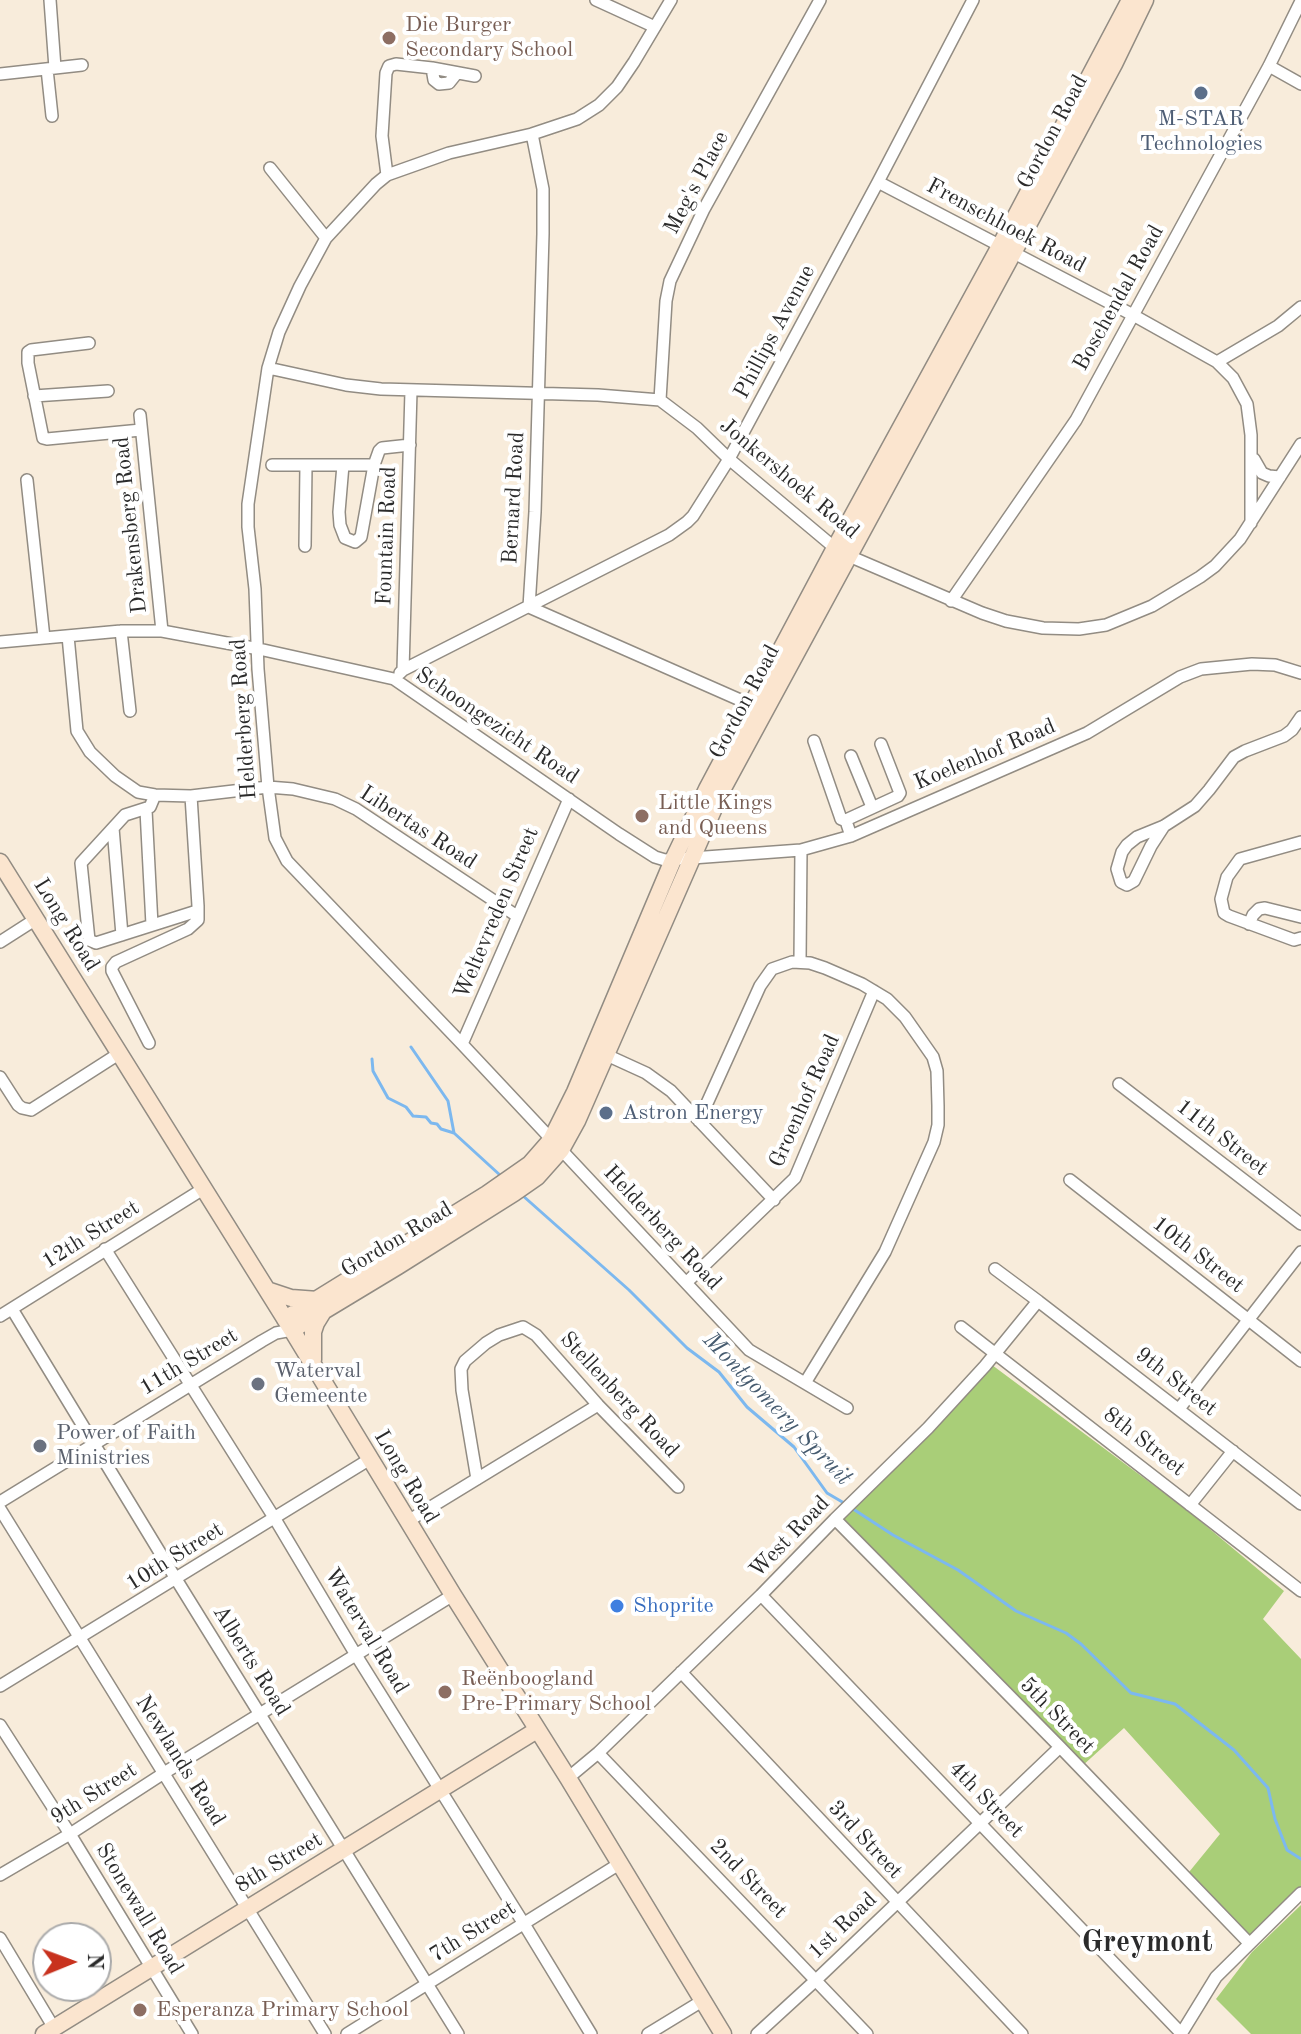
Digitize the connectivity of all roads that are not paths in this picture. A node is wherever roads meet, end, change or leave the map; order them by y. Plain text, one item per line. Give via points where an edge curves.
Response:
1 (50, 0) edge
2 (596, 0) edge
3 (671, 0) edge
4 (820, 0) edge
5 (973, 0) edge
6 (1130, 0) edge
7 (1145, 0) edge
8 (1301, 1) edge
9 (655, 27) junction
10 (82, 65) dead end
11 (1269, 66) junction
12 (51, 68) junction
13 (0, 74) edge
14 (475, 76) dead end
15 (1301, 84) edge
16 (52, 116) dead end
17 (532, 134) junction
18 (270, 168) dead end
19 (387, 175) junction
20 (878, 182) junction
21 (326, 238) junction
22 (1007, 250) junction
23 (1301, 307) edge
24 (1133, 315) junction
25 (89, 343) dead end
26 (1217, 362) junction
27 (268, 368) junction
28 (108, 391) dead end
29 (411, 391) junction
30 (539, 393) junction
31 (34, 396) junction
32 (660, 400) junction
33 (140, 415) dead end
34 (141, 430) junction
35 (1301, 444) edge
36 (410, 445) junction
37 (1250, 447) junction
38 (729, 459) junction
39 (306, 465) junction
40 (343, 465) junction
41 (374, 465) junction
42 (1280, 477) junction
43 (27, 480) dead end
44 (1251, 523) junction
45 (305, 546) dead end
46 (842, 552) junction
47 (951, 601) junction
48 (529, 607) junction
49 (121, 631) junction
50 (162, 631) junction
51 (68, 636) junction
52 (44, 638) junction
53 (0, 642) edge
54 (259, 649) junction
55 (1301, 673) edge
56 (398, 675) junction
57 (758, 709) junction
58 (130, 711) dead end
59 (1301, 717) edge
60 (814, 741) dead end
61 (881, 744) dead end
62 (851, 756) dead end
63 (268, 787) junction
64 (155, 795) junction
65 (191, 796) junction
66 (569, 799) junction
67 (872, 807) junction
68 (146, 810) junction
69 (846, 821) junction
70 (1164, 826) junction
71 (113, 828) junction
72 (851, 836) junction
73 (1301, 842) edge
74 (801, 850) junction
75 (692, 858) junction
76 (673, 860) junction
77 (0, 862) edge
78 (197, 911) junction
79 (517, 916) junction
80 (1301, 917) edge
81 (36, 919) junction
82 (1249, 924) junction
83 (152, 925) junction
84 (122, 935) junction
85 (1301, 938) edge
86 (0, 942) edge
87 (800, 961) junction
88 (874, 991) junction
89 (149, 1043) dead end
90 (462, 1044) junction
91 (599, 1052) junction
92 (120, 1053) junction
93 (0, 1077) edge
94 (1119, 1084) dead end
95 (699, 1121) junction
96 (556, 1145) junction
97 (1070, 1180) dead end
98 (203, 1189) junction
99 (774, 1200) junction
100 (1301, 1224) edge
101 (105, 1249) junction
102 (1301, 1252) edge
103 (995, 1269) dead end
104 (687, 1282) junction
105 (267, 1290) junction
106 (1038, 1301) junction
107 (321, 1304) junction
108 (12, 1309) junction
109 (0, 1316) edge
110 (1249, 1320) junction
111 (284, 1327) junction
112 (961, 1327) dead end
113 (995, 1354) junction
114 (1301, 1361) edge
115 (314, 1368) junction
116 (805, 1383) junction
117 (191, 1384) junction
118 (598, 1405) junction
119 (847, 1408) dead end
120 (1179, 1409) junction
121 (93, 1444) junction
122 (1233, 1451) junction
123 (370, 1459) junction
124 (477, 1479) junction
125 (678, 1487) dead end
126 (0, 1502) edge
127 (1301, 1504) edge
128 (1190, 1505) junction
129 (0, 1509) edge
130 (843, 1511) junction
131 (275, 1519) junction
132 (408, 1521) junction
133 (176, 1579) junction
134 (1301, 1591) edge
135 (453, 1595) junction
136 (761, 1595) junction
137 (81, 1638) junction
138 (356, 1655) junction
139 (681, 1672) junction
140 (0, 1686) edge
141 (260, 1714) junction
142 (0, 1725) edge
143 (537, 1730) junction
144 (1060, 1747) junction
145 (598, 1753) junction
146 (164, 1773) junction
147 (568, 1778) junction
148 (440, 1789) junction
149 (980, 1823) junction
150 (70, 1834) junction
151 (344, 1849) junction
152 (619, 1864) junction
153 (0, 1875) edge
154 (1301, 1893) edge
155 (896, 1902) junction
156 (247, 1908) junction
157 (524, 1924) junction
158 (0, 1938) edge
159 (1249, 1943) junction
160 (151, 1968) junction
161 (816, 1980) junction
162 (427, 1984) junction
163 (702, 2001) junction
164 (49, 2031) edge
165 (192, 2034) edge
166 (325, 2034) edge
167 (347, 2034) edge
168 (458, 2034) edge
169 (591, 2034) edge
170 (648, 2034) edge
171 (723, 2034) edge
172 (757, 2034) edge
173 (867, 2034) edge
174 (1022, 2034) edge
175 (1181, 2034) edge

1 - 12 street
2 - 9 street
3 - 9 street, Helderberg Road
4 - 32 street, Meg's Place via 670,281
5 - 20 street, Phillips Avenue
6 - 22 street, Gordon Road
7 - 22 street, Gordon Road
8 - 11 street, Boschendal Road
9 - 17 street, Helderberg Road via 617,87 599,105 577,119
10 - 12 street
11 - 15 street
11 - 24 street, Boschendal Road
12 - 13 street
12 - 16 street
14 - 19 street via 389,66 382,136
17 - 19 street, Helderberg Road via 449,153
17 - 30 street, Bernard Road via 543,189
18 - 21 street
19 - 21 street, Helderberg Road
20 - 22 street, Frenschhoek Road
20 - 38 street, Phillips Avenue
21 - 27 street, Helderberg Road via 279,332
22 - 24 street, Frenschhoek Road
22 - 46 street, Gordon Road
23 - 26 street
24 - 26 street, Frenschhoek Road
24 - 47 street, Boschendal Road via 1076,420
25 - 31 street via 28,351
26 - 37 street, Frenschhoek Road via 1247,404
27 - 29 street via 346,385
27 - 54 street, Helderberg Road via 248,504
28 - 31 street
29 - 30 street
29 - 36 street, Fountain Road
30 - 32 street
30 - 48 street, Bernard Road
31 - 34 street via 44,438
32 - 38 street, Jonkershoek Road
33 - 34 street, Drakensberg Road
34 - 50 street, Drakensberg Road
35 - 42 street, Jonkershoek Road
36 - 41 street via 382,448
36 - 56 street, Fountain Road
37 - 42 street via 1259,470
37 - 44 street, Frenschhoek Road
38 - 46 street, Jonkershoek Road
38 - 48 street, Phillips Avenue via 679,529
39 - 40 street
39 - 40 street via 295,465 284,465 272,465 287,465 301,465 315,465 329,465
39 - 45 street
40 - 41 street
40 - 41 street via 340,525 345,538 355,542 361,537
42 - 44 street, Jonkershoek Road
43 - 52 street
44 - 47 street, Jonkershoek Road via 1200,577 1106,625 1043,628
46 - 47 street, Jonkershoek Road
46 - 57 street, Gordon Road
48 - 56 street, Phillips Avenue
48 - 57 street
49 - 50 street, Schoongezicht Road
49 - 51 street, Schoongezicht Road
49 - 58 street
50 - 54 street, Schoongezicht Road
51 - 52 street, Schoongezicht Road
51 - 64 street, Libertas Road via 77,731 115,776 138,792
52 - 53 street, Schoongezicht Road
54 - 56 street, Schoongezicht Road
54 - 63 street, Helderberg Road
55 - 72 street, Koelenhof Road via 1252,664 1201,669 1087,733
56 - 66 street, Schoongezicht Road
57 - 75 street, Gordon Road
57 - 76 street, Gordon Road via 707,789
59 - 70 street via 1284,736 1234,757 1202,799
60 - 69 street
61 - 67 street via 900,793
62 - 67 street
63 - 65 street, Libertas Road
63 - 79 street, Libertas Road via 317,794 356,809
63 - 90 street, Helderberg Road via 275,838 287,861
64 - 65 street, Libertas Road
64 - 68 street
65 - 78 street
66 - 76 street, Schoongezicht Road via 655,857
66 - 79 street, Weltevreden Street
67 - 69 street
68 - 71 street via 125,815
68 - 83 street
69 - 72 street
70 - 70 street via 1134,881 1121,882 1117,869 1127,845
71 - 84 street
71 - 84 street via 80,865 89,940 96,943
72 - 74 street, Koelenhof Road
73 - 82 street via 1240,859 1227,877 1221,899 1224,913
74 - 75 street, Koelenhof Road
74 - 87 street
75 - 76 street, Koelenhof Road
75 - 91 street, Gordon Road
76 - 91 street, Gordon Road
77 - 81 street, Long Road
78 - 83 street
78 - 89 street via 195,924 112,967
79 - 90 street, Weltevreden Street
80 - 82 street via 1265,908
81 - 86 street
81 - 92 street, Long Road
82 - 85 street
83 - 84 street
87 - 88 street
87 - 95 street via 772,969 760,986
88 - 99 street, Groenhof Road via 795,1178
88 - 116 street via 896,1006 933,1057 938,1125 885,1252
90 - 96 street, Helderberg Road
91 - 95 street via 658,1080
91 - 96 street, Gordon Road via 565,1113
92 - 93 street via 35,1108 18,1105
92 - 98 street, Long Road
94 - 100 street, 11th Street
95 - 99 street
96 - 104 street, Helderberg Road
96 - 107 street, Gordon Road via 512,1186 398,1266
97 - 110 street, 10th Street
98 - 101 street, 12th Street
98 - 105 street, Long Road
99 - 104 street, Groenhof Road
101 - 108 street, 12th Street
101 - 117 street, Waterval Road
102 - 110 street
103 - 106 street, 9th Street
104 - 116 street, Helderberg Road via 749,1350
105 - 107 street
105 - 111 street, Long Road
106 - 113 street, West Road
106 - 120 street, 9th Street
107 - 111 street, Gordon Road
107 - 115 street via 313,1332
108 - 109 street, 12th Street
108 - 121 street, Alberts Road
110 - 114 street, 10th Street
110 - 120 street
111 - 115 street, Long Road
111 - 117 street, 11th Street
112 - 113 street, 8th Street
113 - 128 street, 8th Street
113 - 130 street, West Road
115 - 123 street, Long Road
116 - 119 street, Helderberg Road
117 - 121 street, 11th Street
117 - 131 street, Waterval Road
118 - 124 street
118 - 124 street, Stellenberg Road via 530,1330 523,1327 499,1335 461,1369
118 - 125 street, Stellenberg Road
120 - 122 street, 9th Street
121 - 126 street, 11th Street
121 - 133 street, Alberts Road
122 - 127 street, 9th Street
122 - 128 street
123 - 131 street, 10th Street
123 - 132 street, Long Road
124 - 132 street
128 - 134 street, 8th Street
129 - 137 street, Newlands Road
130 - 136 street, West Road
130 - 144 street, 5th Street
131 - 133 street, 10th Street
131 - 138 street, Waterval Road
132 - 135 street, Long Road
133 - 137 street, 10th Street
133 - 141 street, Alberts Road
135 - 138 street, 9th Street
135 - 143 street, Long Road
136 - 139 street, West Road
136 - 149 street, 4th Street
137 - 140 street, 10th Street
137 - 146 street, Newlands Road
138 - 141 street, 9th Street
138 - 148 street, Waterval Road
139 - 145 street, West Road
139 - 155 street, 3rd Street
141 - 146 street, 9th Street
141 - 151 street, Alberts Road
142 - 150 street, Stonewall Road
143 - 147 street, Long Road
143 - 148 street, 8th Street
144 - 149 street, 1st Road
144 - 159 street, 5th Street
145 - 147 street, West Road
145 - 161 street, 2nd Street
146 - 150 street, 9th Street
146 - 156 street, Newlands Road
147 - 152 street, Long Road
148 - 151 street, 8th Street
148 - 157 street, Waterval Road
149 - 155 street, 1st Road
149 - 175 street, 4th Street
150 - 153 street, 9th Street
150 - 160 street, Stonewall Road
151 - 156 street, 8th Street
151 - 162 street, Alberts Road
152 - 157 street, 7th Street
152 - 163 street, Long Road
154 - 159 street
155 - 161 street, 1st Road
155 - 174 street, 3rd Street
156 - 160 street, 8th Street
156 - 166 street, Newlands Road
157 - 162 street, 7th Street
157 - 169 street, Waterval Road
158 - 164 street
159 - 175 street via 1216,1977
160 - 164 street, 8th Street
160 - 165 street, Stonewall Road
161 - 172 street, 1st Road
161 - 173 street, 2nd Street
162 - 167 street, 7th Street
162 - 168 street, Alberts Road
163 - 170 street
163 - 171 street, Long Road

